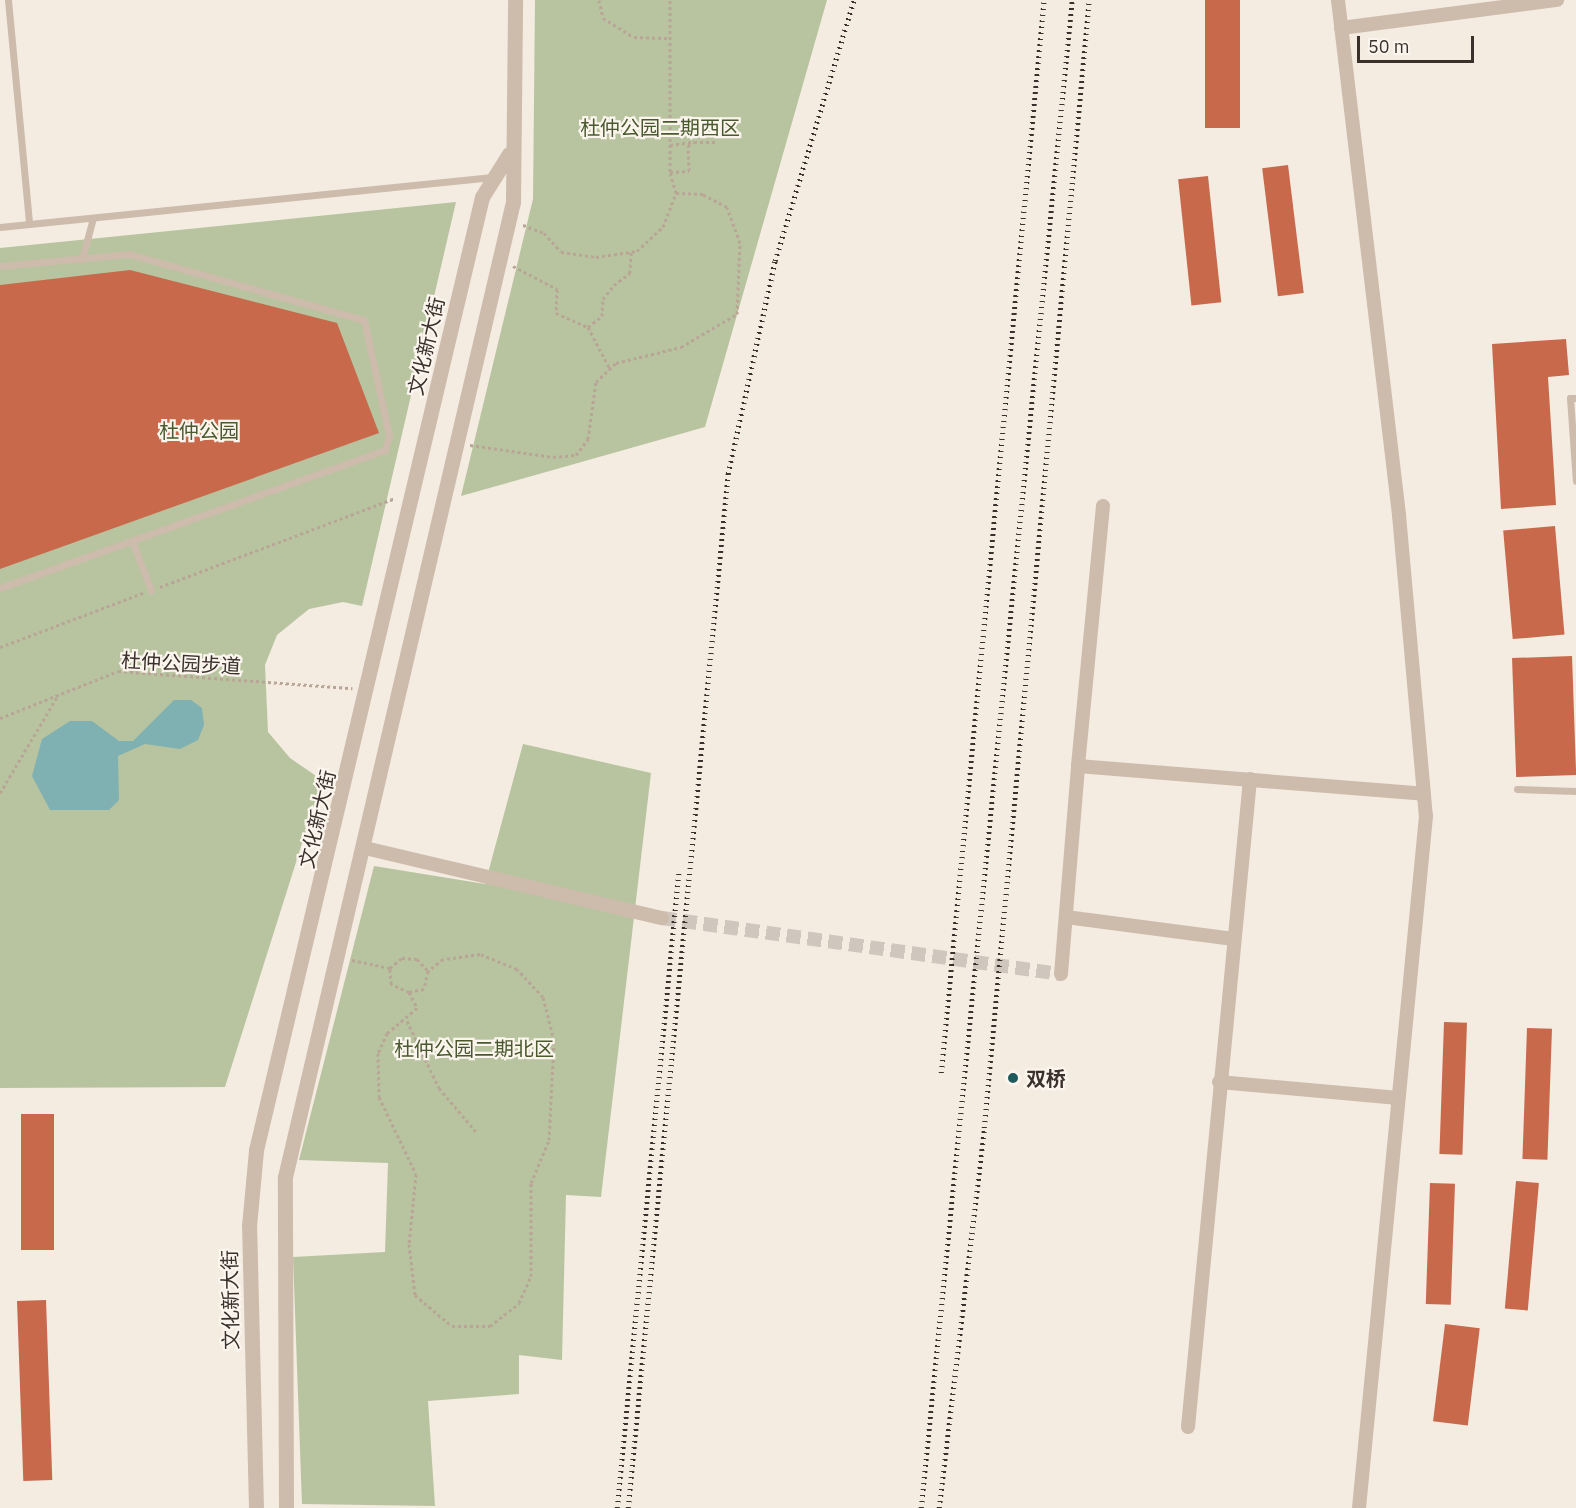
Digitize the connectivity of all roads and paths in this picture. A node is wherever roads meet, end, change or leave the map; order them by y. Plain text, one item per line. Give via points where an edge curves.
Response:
1 (8, 0) edge
2 (515, 0) edge
3 (599, 0) edge
4 (670, 0) edge
5 (1338, 0) edge
6 (1557, 0) edge
7 (1341, 28) junction
8 (669, 38) junction
9 (694, 142) junction
10 (716, 142) dead end
11 (670, 145) junction
12 (509, 154) junction
13 (670, 172) junction
14 (495, 177) junction
15 (676, 193) junction
16 (93, 218) junction
17 (29, 224) junction
18 (0, 227) edge
19 (505, 238) junction
20 (631, 252) junction
21 (82, 259) junction
22 (0, 266) edge
23 (588, 327) junction
24 (610, 369) junction
25 (1576, 398) edge
26 (456, 443) junction
27 (1576, 481) edge
28 (414, 491) junction
29 (1103, 506) dead end
30 (132, 541) junction
31 (0, 588) edge
32 (152, 590) junction
33 (0, 646) edge
34 (368, 689) junction
35 (58, 695) junction
36 (0, 718) edge
37 (1078, 766) junction
38 (1250, 779) junction
39 (1517, 789) dead end
40 (1576, 791) edge
41 (0, 793) edge
42 (1424, 794) junction
43 (365, 848) junction
44 (1066, 917) junction
45 (662, 918) tunnel mouth
46 (1234, 939) junction
47 (335, 956) junction
48 (390, 968) junction
49 (429, 971) junction
50 (1061, 974) dead end
51 (409, 992) junction
52 (407, 1021) junction
53 (1219, 1082) junction
54 (1398, 1098) junction
55 (477, 1133) dead end
56 (1188, 1428) dead end
57 (256, 1508) edge
58 (286, 1508) edge
59 (1359, 1508) edge

1 - 17 lane
2 - 12 street, 文化新大街
3 - 8 path via 603,18 634,37
4 - 8 path
5 - 7 street
6 - 7 street
7 - 42 street via 1400,515
8 - 11 path
9 - 10 path
9 - 11 path
9 - 13 path via 688,146 688,171
11 - 13 path
12 - 14 street, 文化新大街
12 - 19 street, 文化新大街 via 513,202
13 - 15 path
14 - 16 lane
14 - 28 street, 文化新大街 via 482,197
15 - 20 path via 663,227
15 - 24 path via 703,194 727,207 740,243 737,314 681,348
16 - 17 lane
16 - 21 lane
17 - 18 lane
19 - 20 path via 520,224 544,233 561,252 596,257
19 - 23 path via 511,265 557,289 556,313
19 - 26 street, 文化新大街
20 - 23 path via 630,273 603,299 602,315
21 - 22 lane
21 - 30 lane via 129,254 364,320 381,390 388,436 385,450
23 - 24 path
24 - 26 path via 596,382 588,439 576,455 552,457
25 - 27 lane via 1570,398
26 - 43 street, 文化新大街
28 - 32 path
28 - 34 street, 文化新大街
29 - 37 street
30 - 31 lane
30 - 32 lane
32 - 33 path
34 - 35 path, 杜仲公园步道 via 118,671
34 - 57 street, 文化新大街 via 250,1193
35 - 36 path, 杜仲公园步道
35 - 41 path
37 - 38 street
37 - 44 street
38 - 42 street
38 - 46 street
39 - 40 lane
42 - 54 street
43 - 45 street
43 - 47 street, 文化新大街
44 - 46 street
44 - 50 street
46 - 53 street
47 - 48 path
47 - 58 street, 文化新大街 via 285,1177
48 - 49 path via 402,958 417,959
48 - 51 path via 391,984
49 - 51 path via 424,988
49 - 52 path via 443,959 480,954 517,969 543,997 554,1041 549,1140 531,1183 531,1276 519,1303 490,1326 452,1326 415,1295 409,1244 416,1174 379,1096 378,1053 387,1033
51 - 52 path via 417,1008
52 - 55 path via 439,1088
53 - 54 street
53 - 56 street
54 - 59 street

